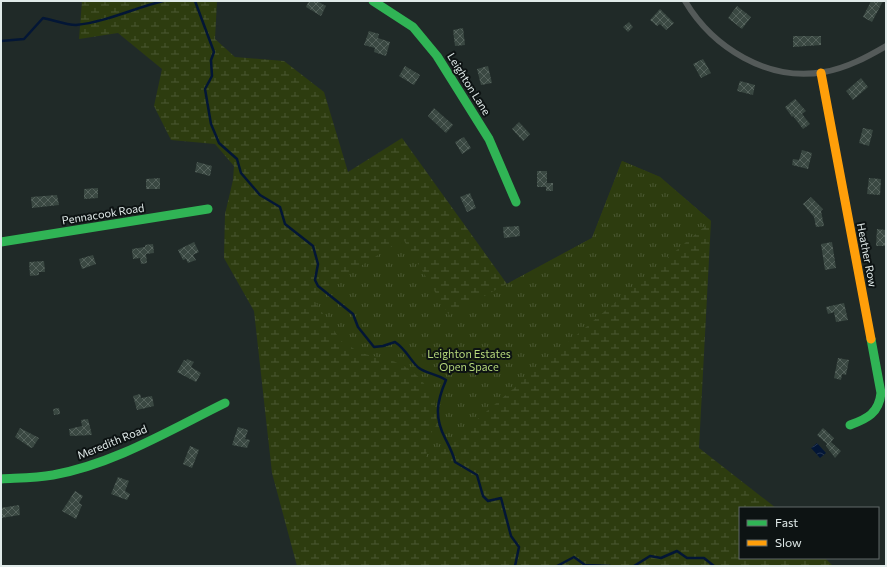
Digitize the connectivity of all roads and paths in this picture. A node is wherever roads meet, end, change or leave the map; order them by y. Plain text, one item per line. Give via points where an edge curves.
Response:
1 (373, 1) edge
2 (685, 1) edge
3 (886, 46) edge
4 (821, 73) junction
5 (516, 202) dead end
6 (208, 209) dead end
7 (1, 242) edge
8 (225, 403) dead end
9 (850, 425) dead end
10 (1, 479) edge

1 - 5 street, Leighton Lane via 413,27 437,56 489,139
2 - 4 street via 705,29 728,49 752,62 779,71
3 - 4 street via 843,68
4 - 9 street, Heather Row via 882,393 878,409 870,418
6 - 7 street, Pennacook Road
8 - 10 street, Meredith Road via 139,445 85,467 52,475

